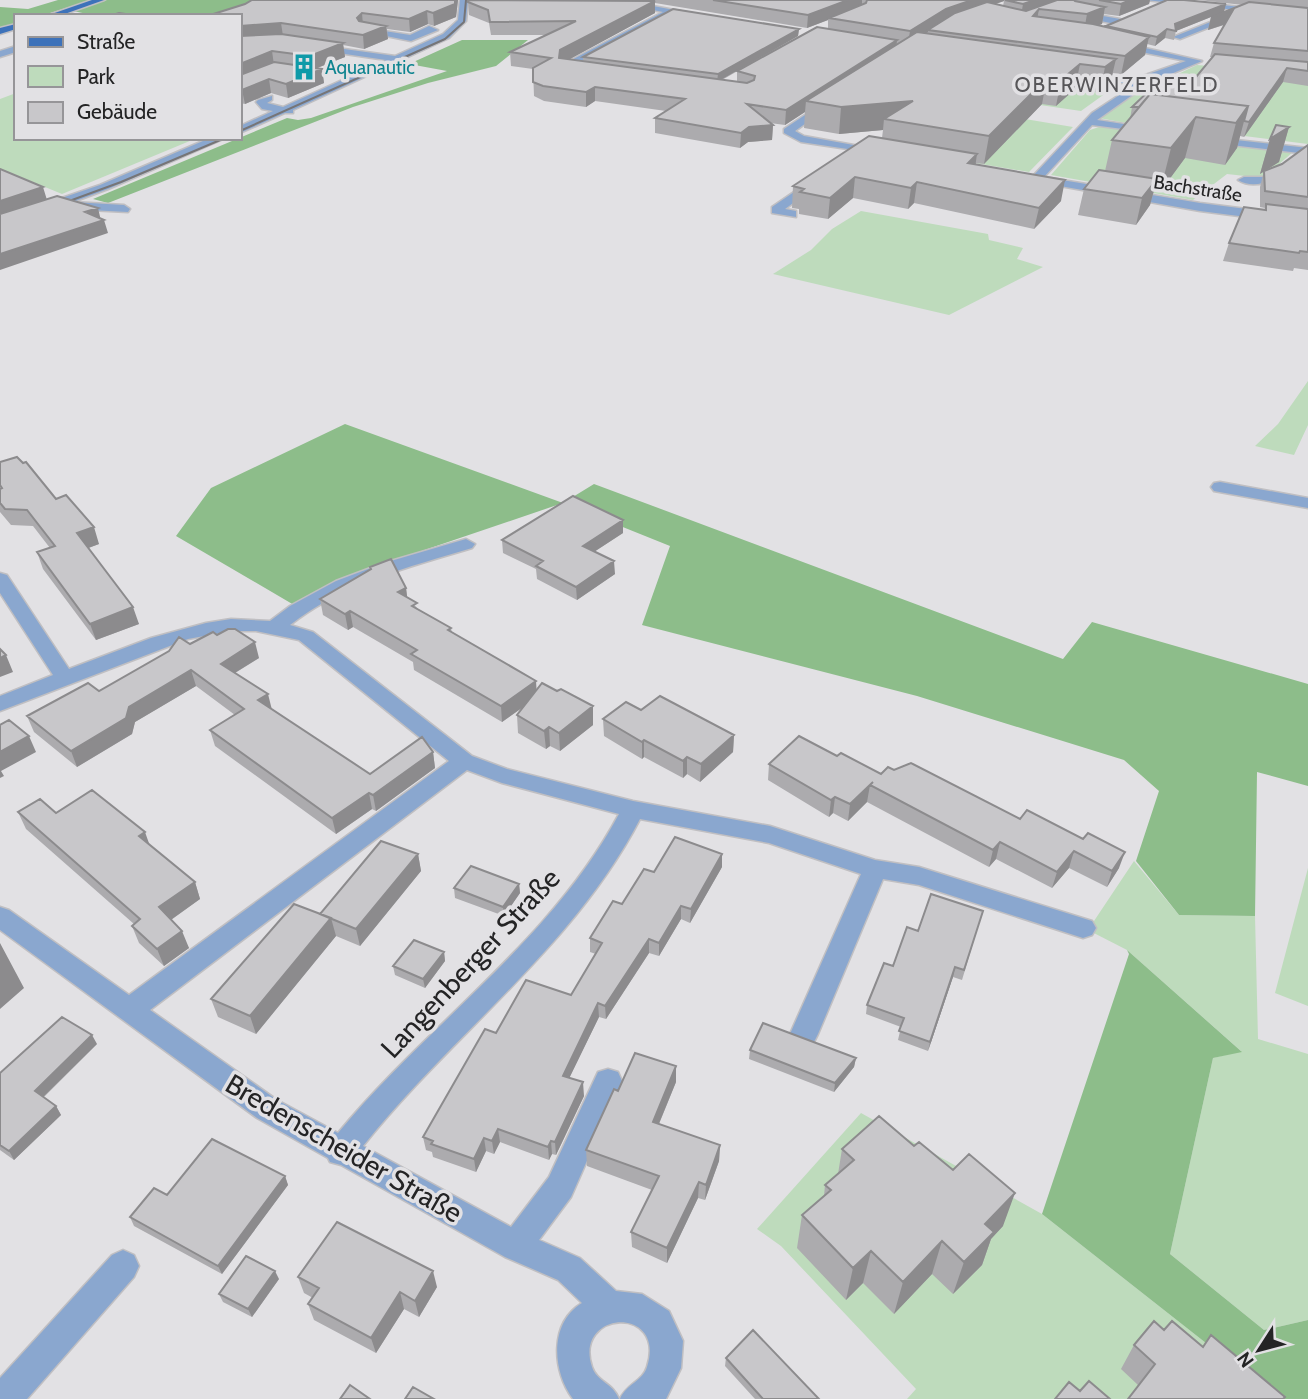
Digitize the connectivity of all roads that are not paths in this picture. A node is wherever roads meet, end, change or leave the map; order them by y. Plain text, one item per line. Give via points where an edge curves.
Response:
1 (100, 0) edge
2 (464, 0) edge
3 (607, 0) edge
4 (646, 0) edge
5 (625, 2) edge
6 (1151, 5) edge
7 (1244, 10) junction
8 (670, 11) junction
9 (1165, 12) edge
10 (1075, 13) edge
11 (56, 14) edge
12 (1293, 15) junction
13 (706, 16) edge
14 (1308, 16) edge
15 (1131, 18) edge
16 (1121, 22) junction
17 (411, 24) edge
18 (1280, 25) edge
19 (456, 28) junction
20 (429, 29) junction
21 (1101, 30) edge
22 (365, 31) edge
23 (1177, 37) edge
24 (1108, 42) edge
25 (329, 48) junction
26 (396, 59) junction
27 (1195, 61) junction
28 (1209, 63) edge
29 (586, 72) edge
30 (1074, 75) edge
31 (1135, 82) junction
32 (330, 84) junction
33 (350, 93) dead end
34 (269, 98) edge
35 (835, 99) edge
36 (284, 110) junction
37 (309, 115) dead end
38 (1089, 122) junction
39 (242, 129) edge
40 (1167, 134) edge
41 (1193, 138) edge
42 (215, 140) edge
43 (1295, 149) edge
44 (895, 155) edge
45 (830, 172) edge
46 (1244, 180) dead end
47 (61, 203) junction
48 (124, 209) dead end
49 (792, 214) dead end
50 (1308, 221) edge
51 (0, 223) edge
52 (1220, 486) dead end
53 (1308, 503) edge
54 (466, 544) dead end
55 (0, 579) edge
56 (276, 626) junction
57 (65, 678) junction
58 (0, 704) edge
59 (464, 761) junction
60 (633, 809) junction
61 (875, 869) junction
62 (0, 917) edge
63 (1083, 928) dead end
64 (128, 1011) junction
65 (804, 1034) dead end
66 (608, 1081) dead end
67 (340, 1152) junction
68 (516, 1246) junction
69 (123, 1266) dead end
70 (609, 1306) junction
71 (586, 1395) edge
72 (4, 1399) edge
73 (637, 1399) edge

1 - 11 main road
2 - 19 street via 464,16
3 - 5 street
4 - 5 street
5 - 8 street
6 - 7 street via 1166,2
6 - 9 street
7 - 12 street
7 - 23 street
8 - 13 street
8 - 29 street via 565,67
10 - 16 street
12 - 14 street
12 - 18 street
15 - 16 street
16 - 21 street
17 - 20 street via 433,27
19 - 20 street
19 - 26 street
20 - 22 street via 411,38
24 - 27 street
25 - 25 street via 310,50
25 - 26 street
26 - 32 street
27 - 28 street
27 - 31 street
30 - 31 street
31 - 38 street via 1135,89
32 - 33 street
32 - 36 street
34 - 36 street via 261,102
35 - 44 street via 788,131 857,153
36 - 37 street
36 - 39 street
38 - 40 street
38 - 50 street, Bachstraße via 1030,178
41 - 43 street
42 - 47 street
43 - 46 street via 1300,154 1267,180
45 - 49 street via 776,210
47 - 48 street
47 - 51 street
52 - 53 street
54 - 56 street via 350,579
55 - 57 street
56 - 57 street via 228,624 200,629
56 - 59 street via 306,636
57 - 58 street
59 - 60 street
59 - 64 street
60 - 61 street via 770,835
60 - 67 street, Langenberger Straße via 585,889
61 - 63 street via 919,876
61 - 65 street
62 - 64 street, Bredenscheider Straße
64 - 67 street, Bredenscheider Straße via 267,1109
66 - 68 street via 560,1187
67 - 68 street, Bredenscheider Straße
68 - 70 street, Bredenscheider Straße via 569,1269
69 - 72 street
70 - 71 street via 588,1318 574,1339 575,1373
70 - 73 street via 640,1308 663,1330 667,1345 662,1375

